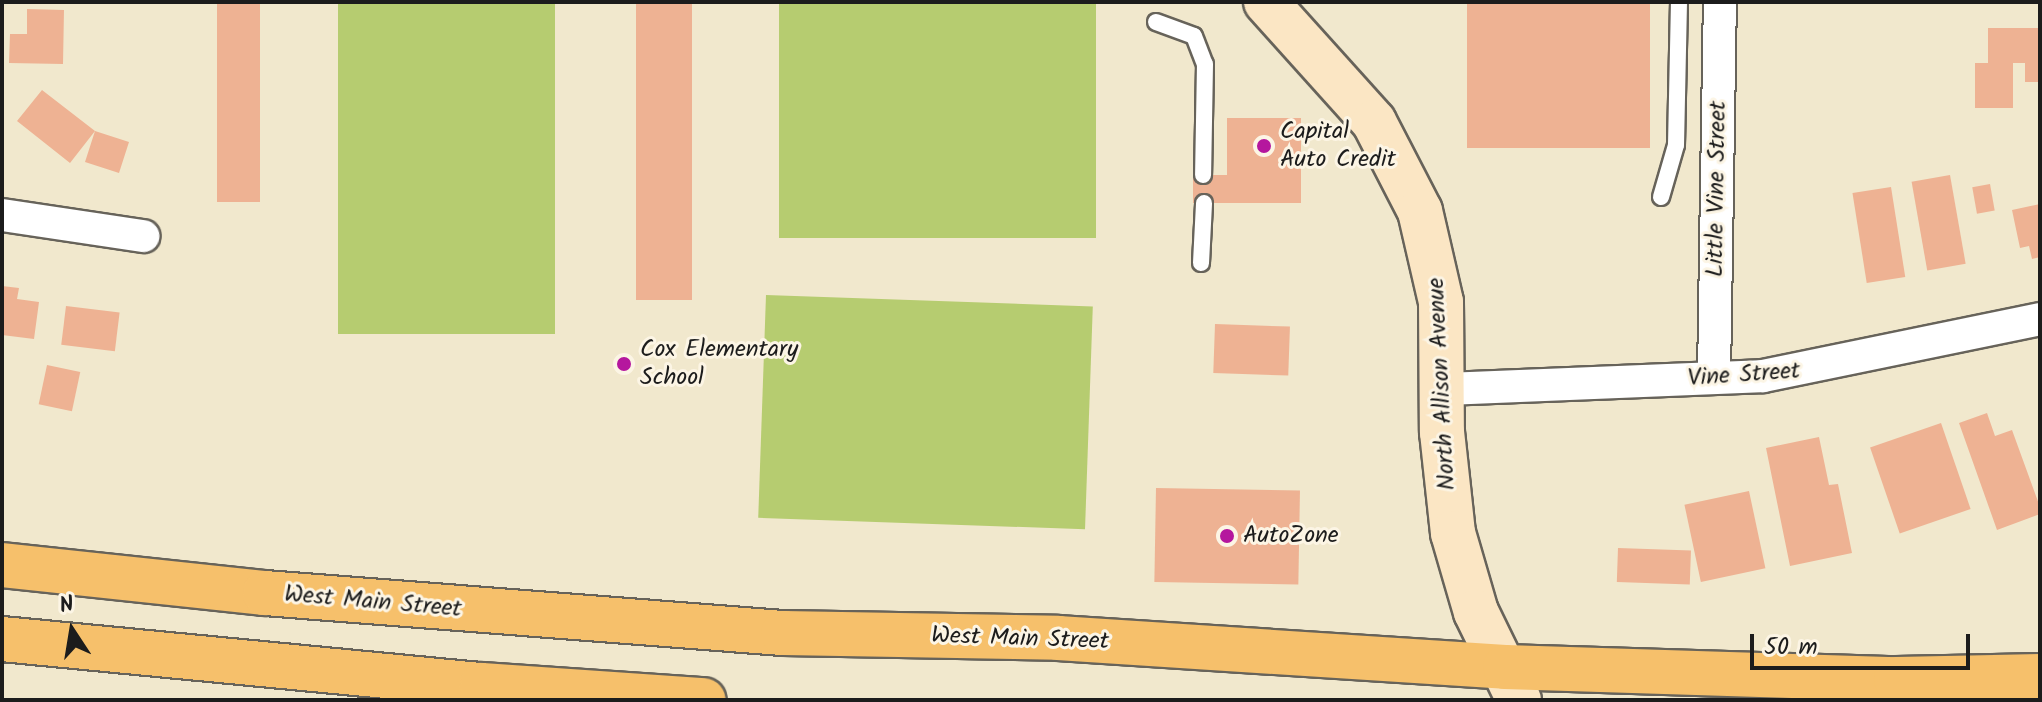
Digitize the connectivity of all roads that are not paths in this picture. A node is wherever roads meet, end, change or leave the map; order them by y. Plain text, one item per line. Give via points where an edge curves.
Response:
1 (1679, 2) edge
2 (1720, 2) edge
3 (1278, 9) edge
4 (1156, 22) dead end
5 (1203, 175) dead end
6 (1661, 197) dead end
7 (1204, 203) dead end
8 (2, 215) edge
9 (143, 236) dead end
10 (1201, 263) dead end
11 (2040, 319) edge
12 (1714, 377) junction
13 (1443, 389) junction
14 (2, 565) edge
15 (2, 639) edge
16 (2040, 676) edge
17 (1512, 683) edge
18 (703, 700) edge

1 - 6 lane via 1676,145
2 - 12 street, Little Vine Street
3 - 13 street, North Allison Avenue via 1374,122 1408,182 1437,273
4 - 5 lane via 1194,36 1205,64
7 - 10 lane
8 - 9 street
11 - 12 street, Vine Street via 1807,370
12 - 13 street, Vine Street
13 - 17 street, North Allison Avenue via 1453,533 1476,612
14 - 17 main road, West Main Street via 280,595 752,631 1058,638
15 - 18 main road via 482,685
16 - 17 main road, West Main Street

